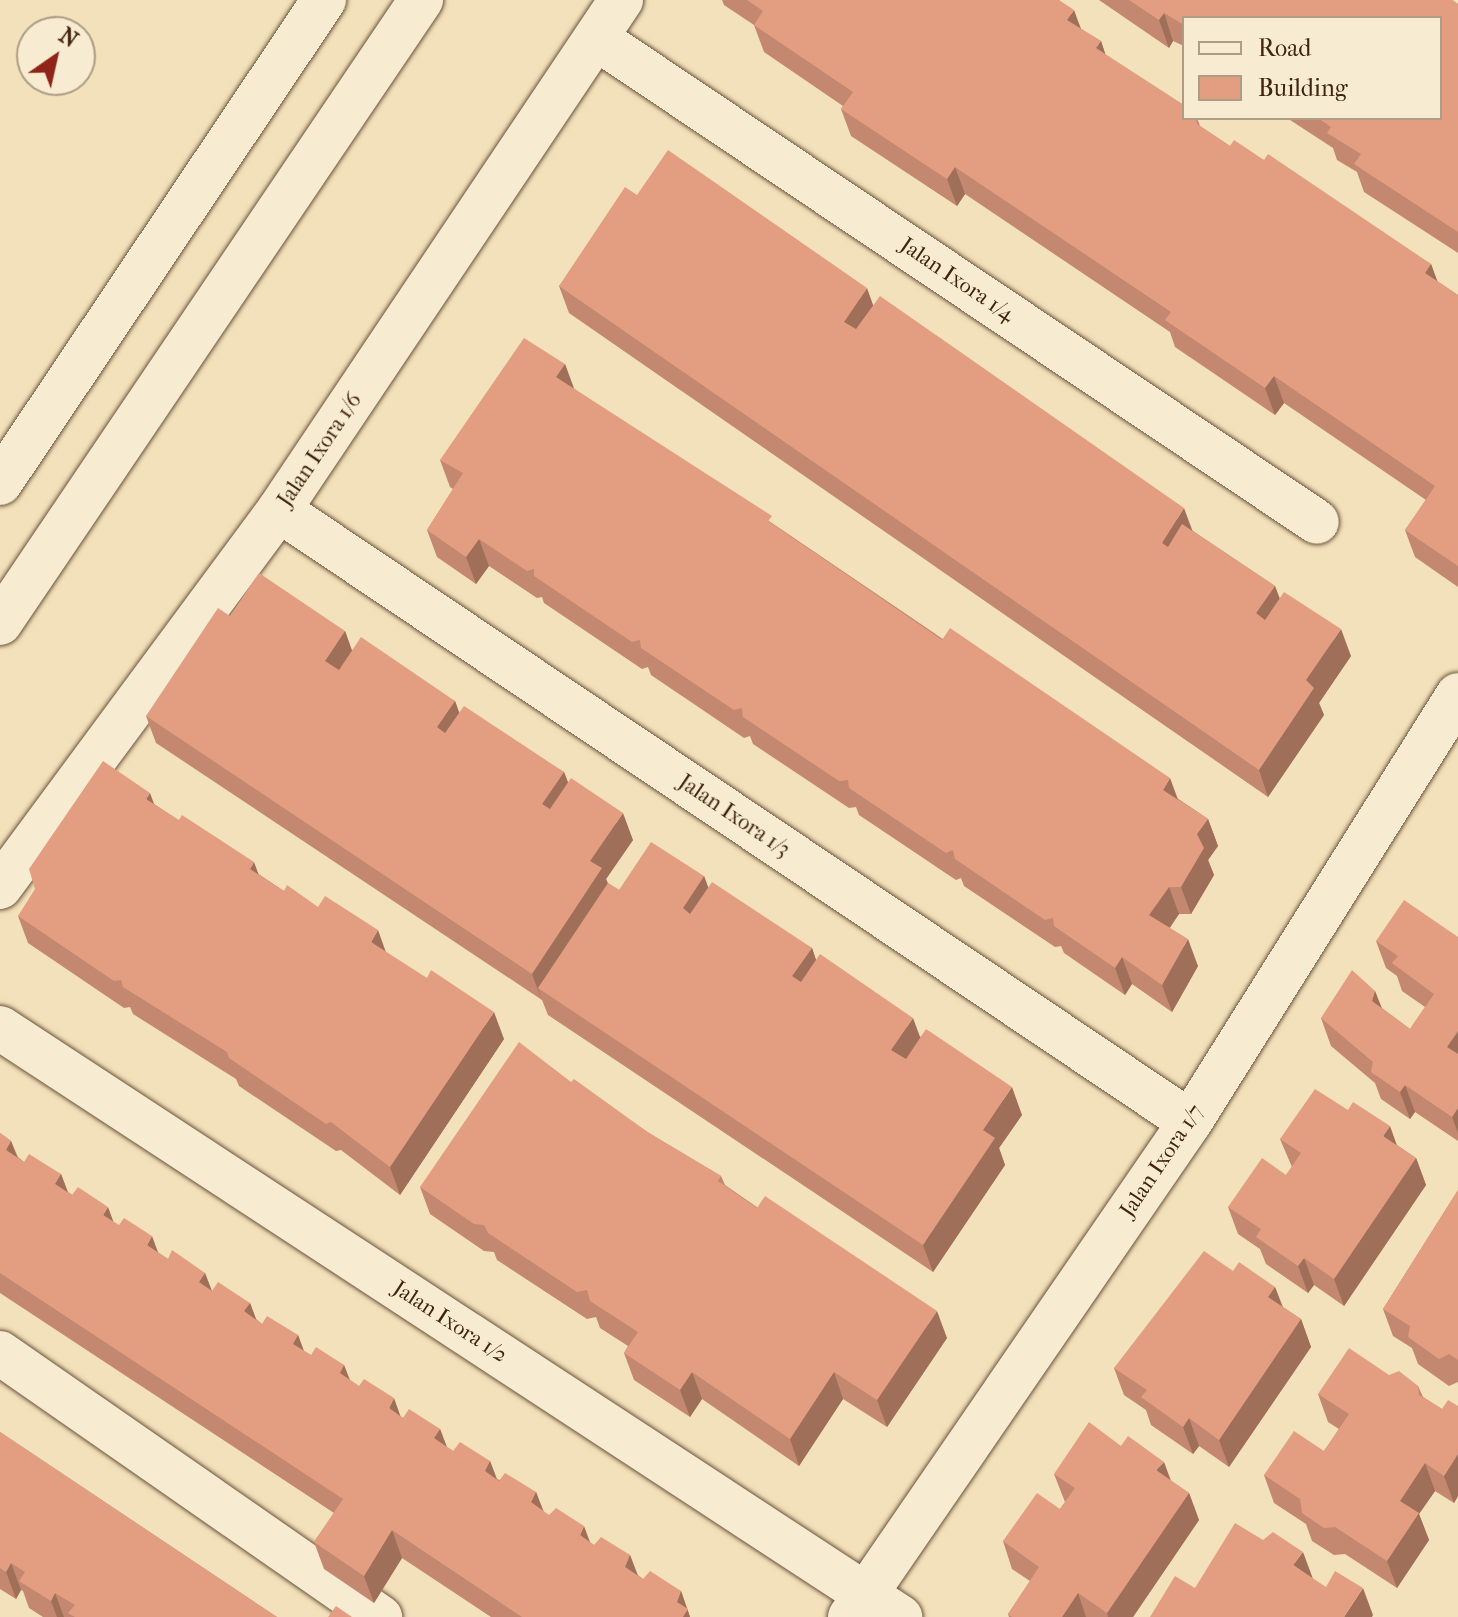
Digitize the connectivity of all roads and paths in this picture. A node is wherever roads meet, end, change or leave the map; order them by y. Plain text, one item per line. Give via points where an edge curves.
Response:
1 (324, 0) edge
2 (421, 0) edge
3 (621, 0) edge
4 (596, 38) junction
5 (0, 483) edge
6 (279, 510) junction
7 (1317, 522) dead end
8 (0, 623) edge
9 (1458, 695) edge
10 (0, 887) edge
11 (0, 1028) edge
12 (1190, 1122) junction
13 (0, 1353) edge
14 (872, 1609) edge
15 (380, 1617) edge

1 - 5 street
2 - 8 street
3 - 4 street, Jalan Ixora 1/6
4 - 6 street, Jalan Ixora 1/6
4 - 7 street, Jalan Ixora 1/4
6 - 10 street, Jalan Ixora 1/6
6 - 12 street, Jalan Ixora 1/3
9 - 12 street, Jalan Ixora 1/7
11 - 14 street, Jalan Ixora 1/2
12 - 14 street, Jalan Ixora 1/7
13 - 15 street

